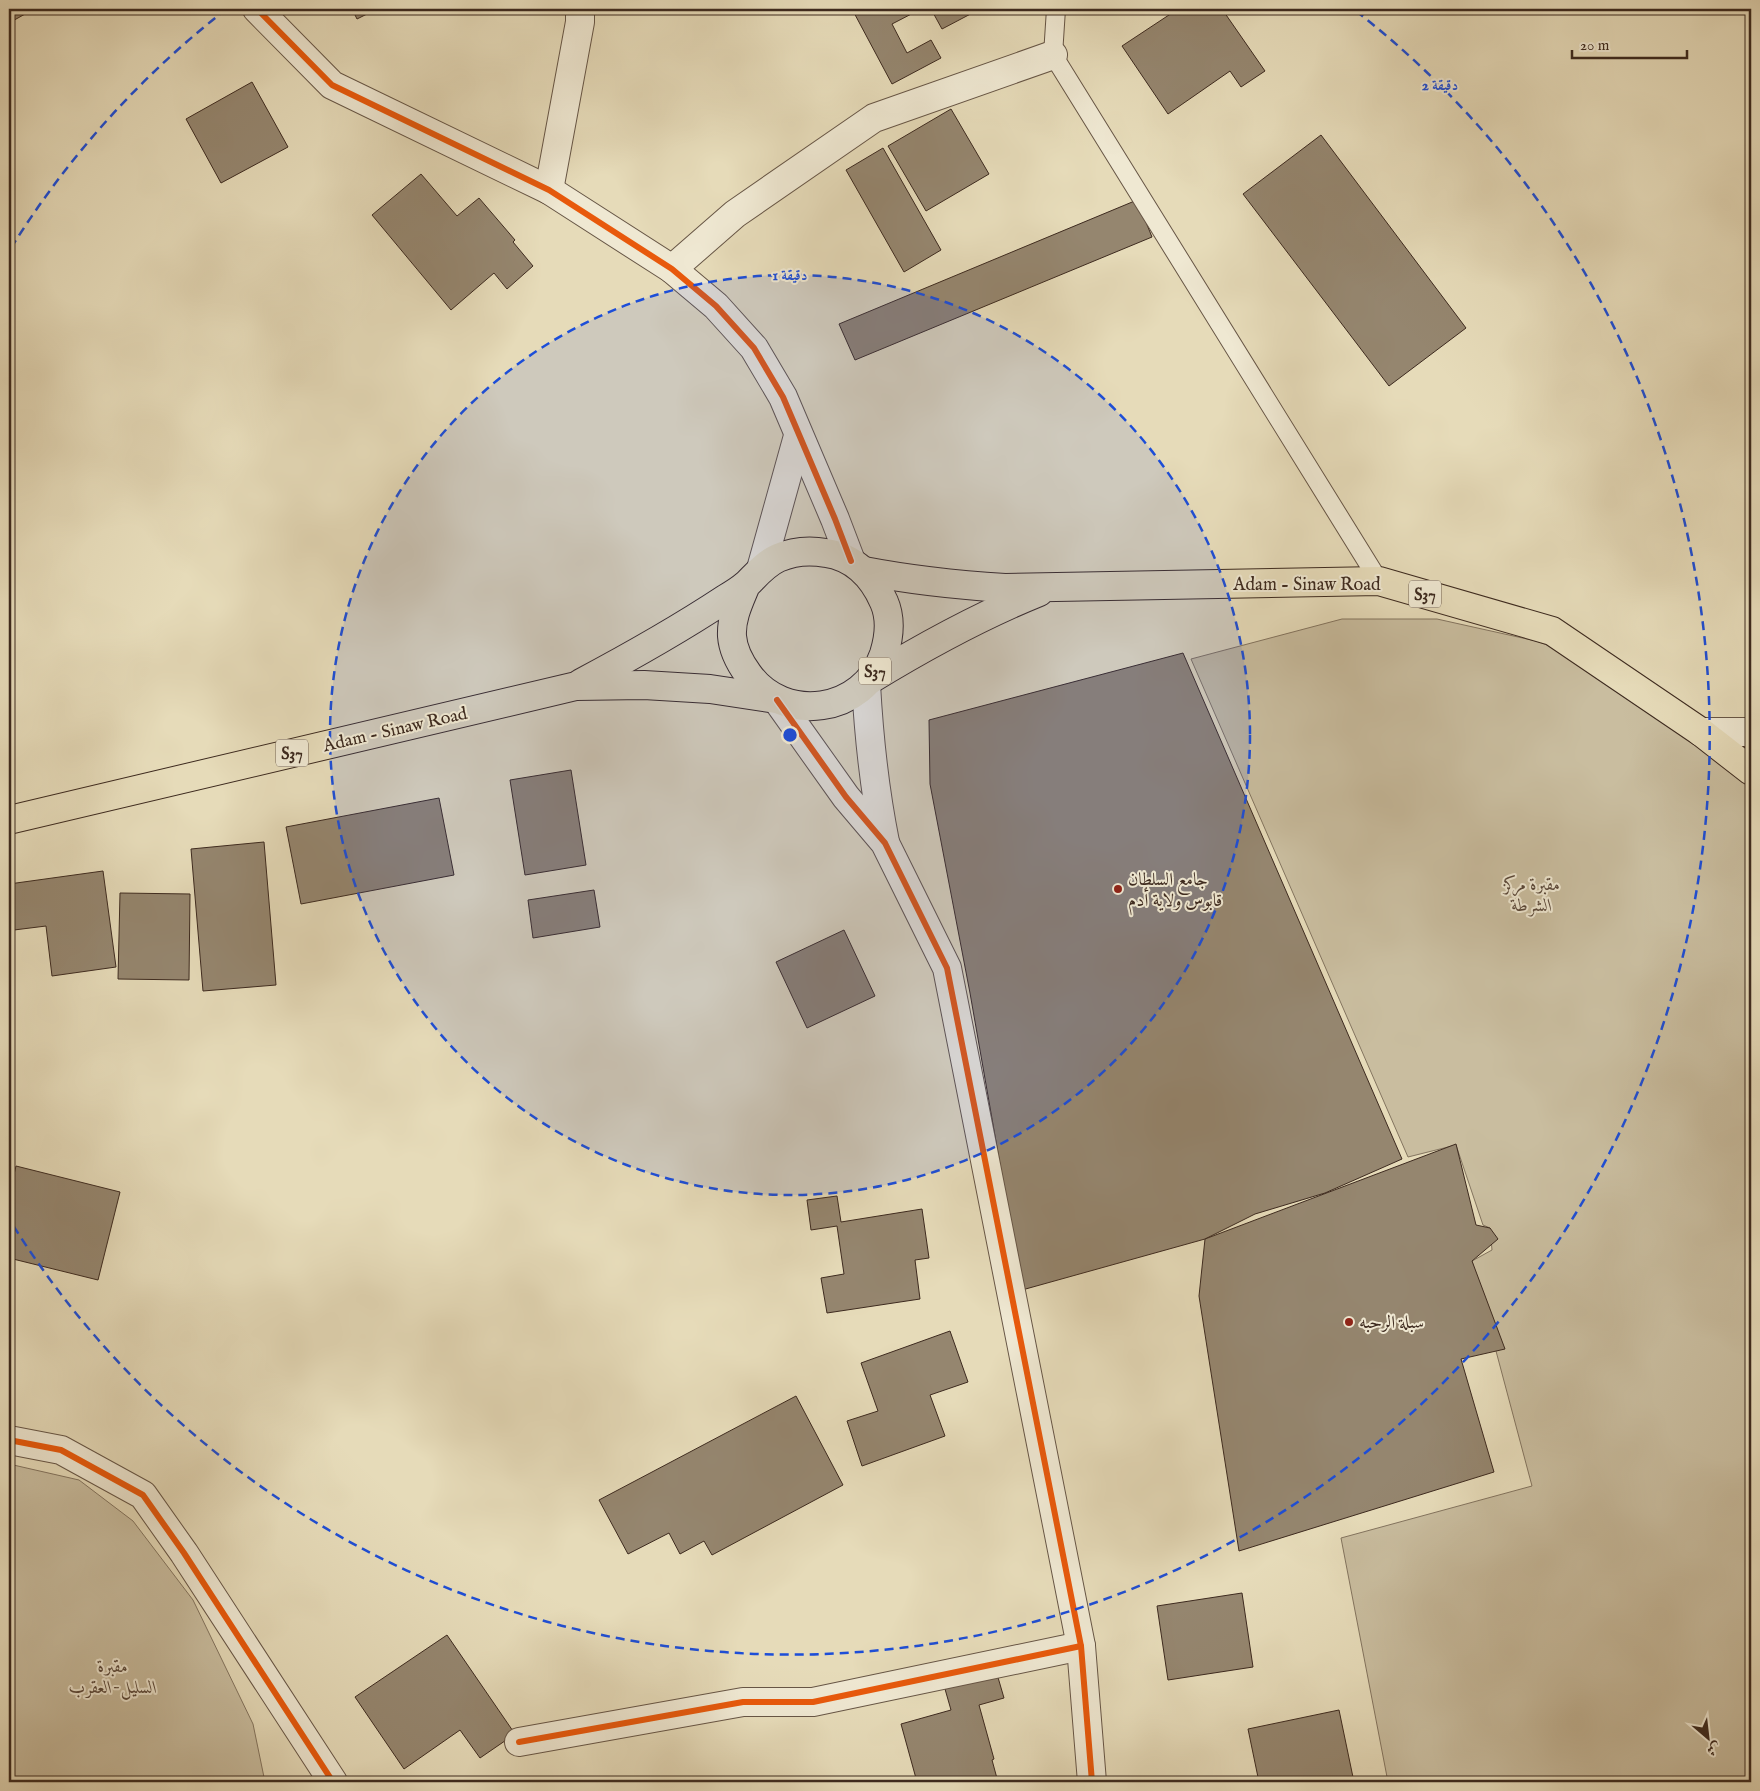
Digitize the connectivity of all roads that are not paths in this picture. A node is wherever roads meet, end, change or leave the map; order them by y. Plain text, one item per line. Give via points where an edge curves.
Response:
1 (257, 9) edge
2 (580, 9) edge
3 (1056, 9) edge
4 (1053, 55) junction
5 (549, 190) junction
6 (672, 268) junction
7 (798, 436) junction
8 (857, 566) junction
9 (753, 577) junction
10 (1380, 581) junction
11 (1052, 587) junction
12 (868, 681) junction
13 (576, 686) junction
14 (777, 699) junction
15 (1701, 732) junction
16 (1751, 732) edge
17 (1751, 771) edge
18 (9, 820) edge
19 (885, 843) junction
20 (9, 1440) edge
21 (1081, 1646) junction
22 (519, 1742) dead end
23 (333, 1782) edge
24 (1092, 1782) edge

1 - 5 street via 332,85
2 - 5 street
3 - 4 lane
4 - 6 street via 874,118 735,214
4 - 10 lane
5 - 6 street
6 - 7 street via 716,306 754,348 783,397
7 - 8 street
7 - 9 street
8 - 9 main road, S37 via 832,554 804,551 777,559
8 - 11 main road, Adam - Sinaw Road / S37 via 911,580 1005,588
8 - 12 main road, S37 via 877,587 889,624 881,663
9 - 13 main road, Adam - Sinaw Road / S37 via 691,622
9 - 14 main road, S37 via 735,610 732,636 739,662 755,684
10 - 11 main road, Adam - Sinaw Road / S37
10 - 15 main road, Adam - Sinaw Road / S37 via 1552,631
11 - 12 main road, Adam - Sinaw Road / S37 via 959,628
12 - 14 main road, S37 via 851,695 815,707
12 - 19 street via 869,738
13 - 14 main road, Adam - Sinaw Road / S37 via 644,685 710,689
13 - 18 main road, Adam - Sinaw Road / S37
14 - 19 street via 846,797
15 - 16 street
15 - 17 main road, Adam - Sinaw Road / S37
19 - 21 street via 947,968
20 - 23 street via 61,1450 143,1495
21 - 22 street via 813,1702 744,1702
21 - 24 street

